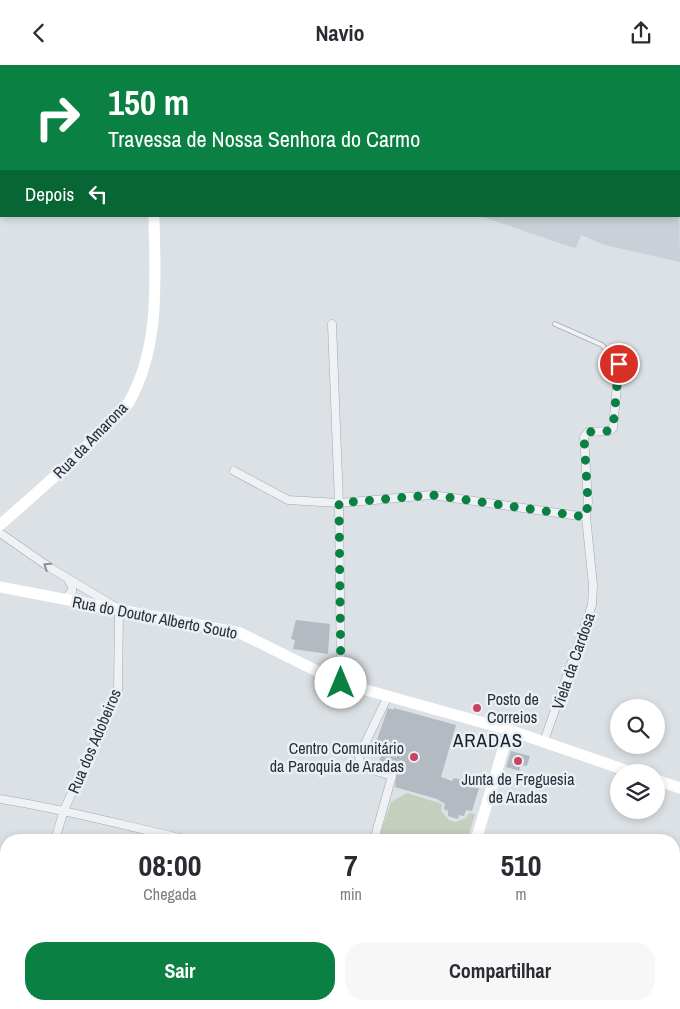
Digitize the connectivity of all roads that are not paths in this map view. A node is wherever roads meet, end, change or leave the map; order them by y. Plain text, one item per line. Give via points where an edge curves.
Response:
1 (154, 217) edge
2 (332, 324) dead end
3 (555, 324) dead end
4 (619, 364) joint
5 (234, 471) dead end
6 (339, 503) junction
7 (586, 517) junction
8 (0, 525) edge
9 (0, 533) edge
10 (68, 579) junction
11 (0, 587) edge
12 (63, 599) junction
13 (120, 609) junction
14 (341, 683) junction
15 (388, 696) junction
16 (509, 730) junction
17 (544, 741) junction
18 (610, 764) edge
19 (665, 783) edge
20 (680, 788) edge
21 (0, 799) edge
22 (64, 810) junction
23 (57, 834) edge
24 (165, 834) edge
25 (376, 834) edge
26 (478, 834) edge

1 - 8 main road, Rua da Amarona via 156,301 153,326 148,353 128,403 93,441
2 - 6 street
3 - 4 lane via 602,345
4 - 7 street, Viela da Cardosa via 613,428 588,432 584,437
5 - 6 street via 288,501
6 - 7 street via 432,495
6 - 14 street
7 - 17 street, Viela da Cardosa via 592,605
10 -> 9 street
10 - 12 street via 72,592
10 - 13 street
11 - 12 main road, Rua do Doutor Alberto Souto
12 - 13 main road, Rua do Doutor Alberto Souto
13 - 14 main road, Rua do Doutor Alberto Souto via 240,633
13 - 22 street, Rua dos Adobeiros via 118,691
14 - 15 main road, Rua do Doutor Alberto Souto
15 - 16 main road, Rua do Doutor Alberto Souto
15 - 25 street via 359,756 360,763 366,768 392,776
16 - 17 main road, Rua do Doutor Alberto Souto
16 - 26 main road
17 - 18 main road, Rua do Doutor Alberto Souto
19 - 20 main road
21 - 22 street
22 - 23 street, Rua dos Adobeiros
22 - 24 street

